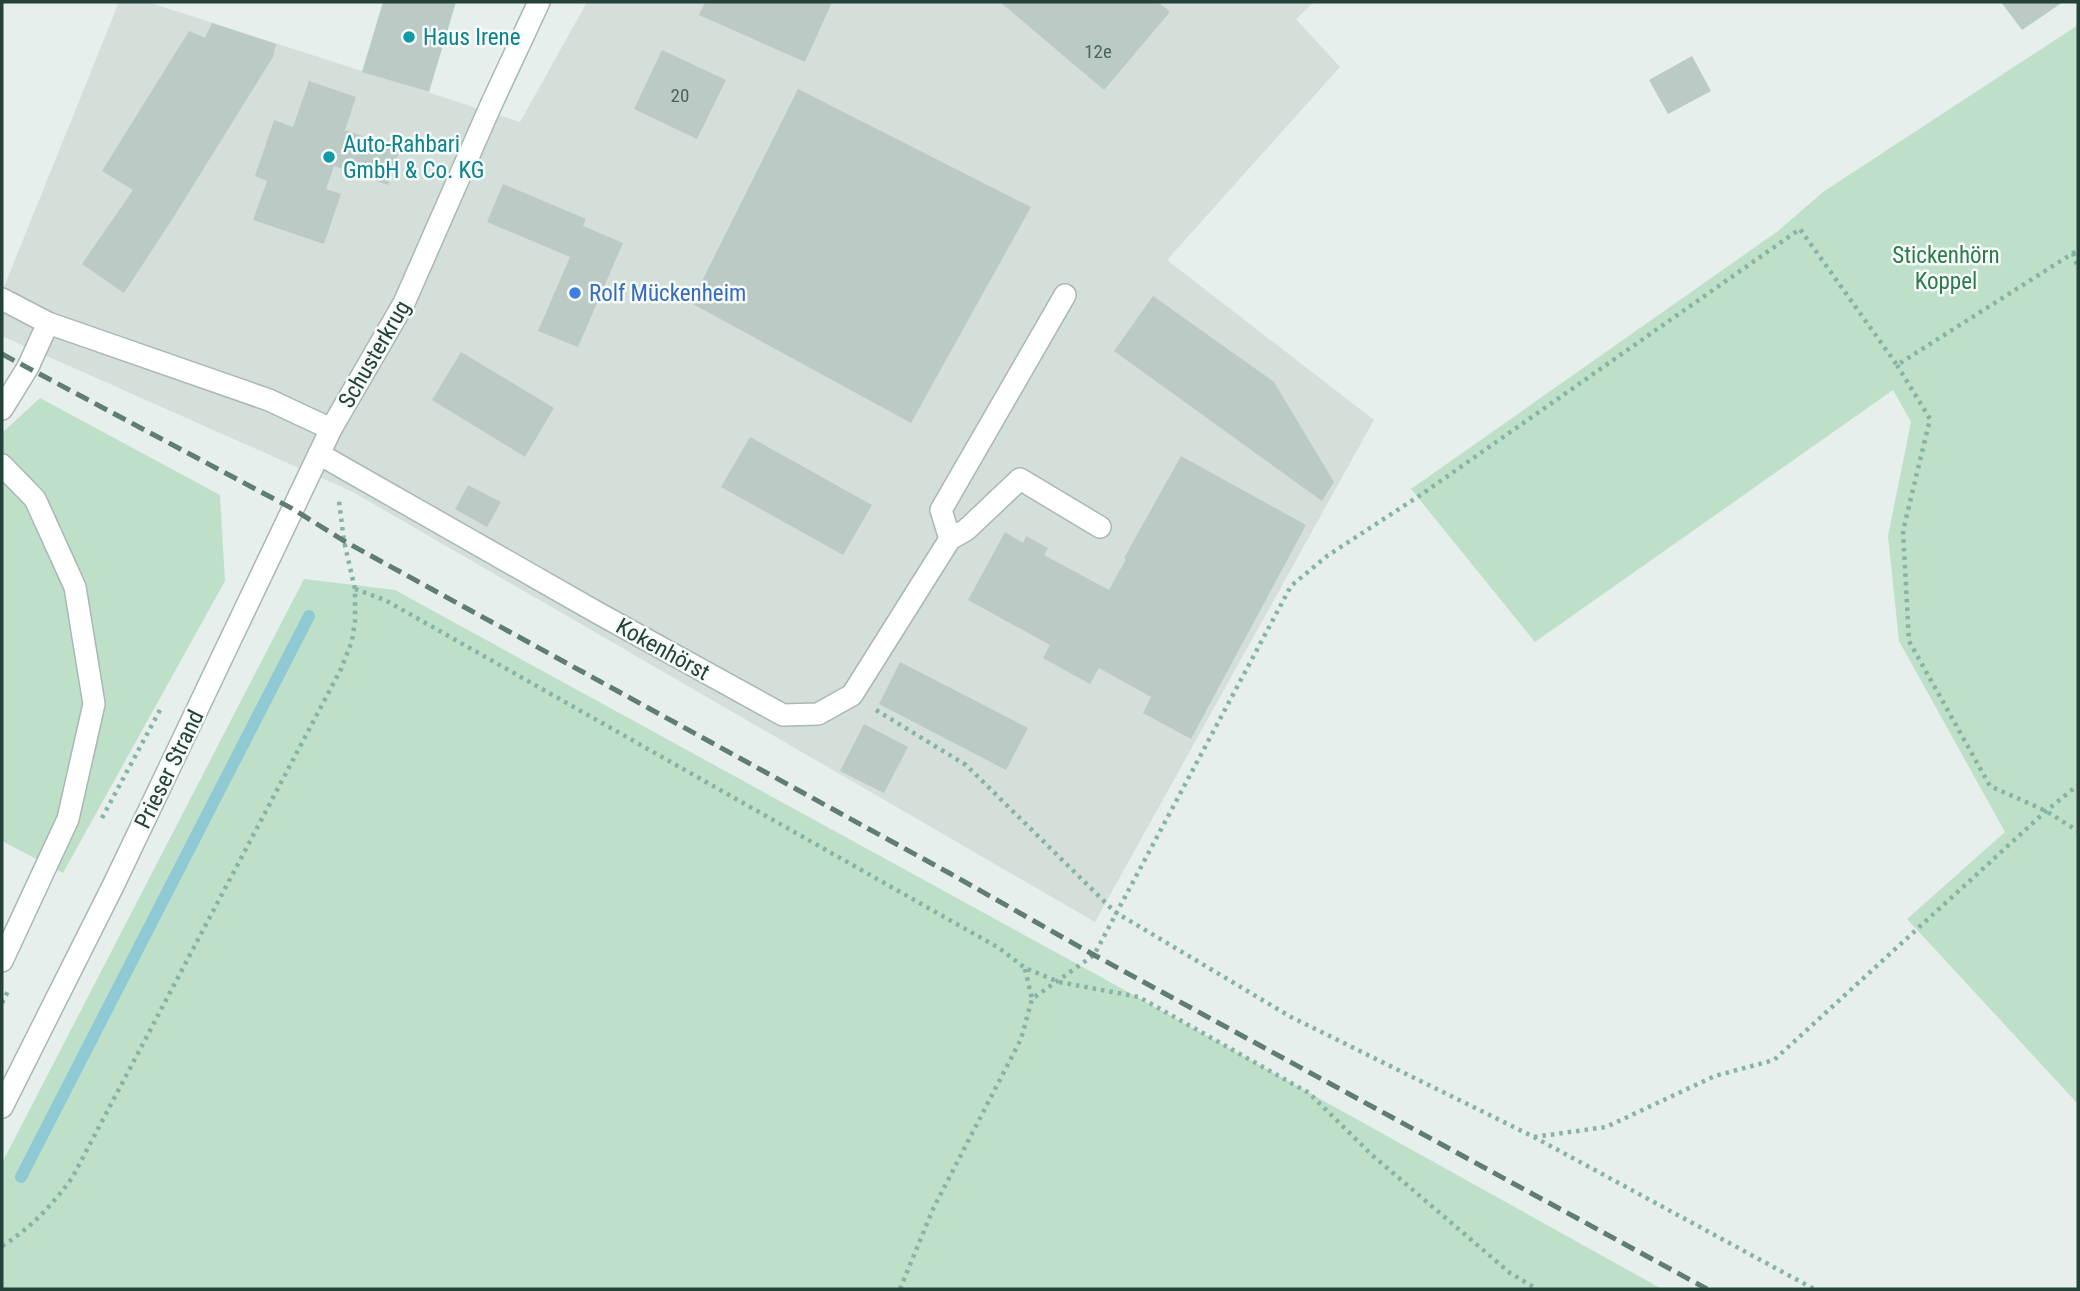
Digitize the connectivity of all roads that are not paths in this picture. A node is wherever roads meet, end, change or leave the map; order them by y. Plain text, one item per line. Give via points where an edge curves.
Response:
1 (539, 2) edge
2 (1065, 295) dead end
3 (2, 299) edge
4 (48, 323) junction
5 (2, 409) edge
6 (331, 429) junction
7 (319, 454) junction
8 (2, 465) edge
9 (1100, 527) dead end
10 (950, 539) junction
11 (2, 961) edge
12 (2, 1107) edge

1 - 6 street, Schusterkrug via 404,303
2 - 10 street via 941,510
3 - 4 street, Schusterkrug
4 - 5 street
4 - 6 street, Schusterkrug via 269,400
6 - 7 street, Prieser Strand
7 - 10 street, Kokenhörst via 783,715 818,714 852,695
7 - 12 street, Prieser Strand
8 - 11 street via 35,499 75,587 94,704 68,819
9 - 10 street via 1020,479 966,530

